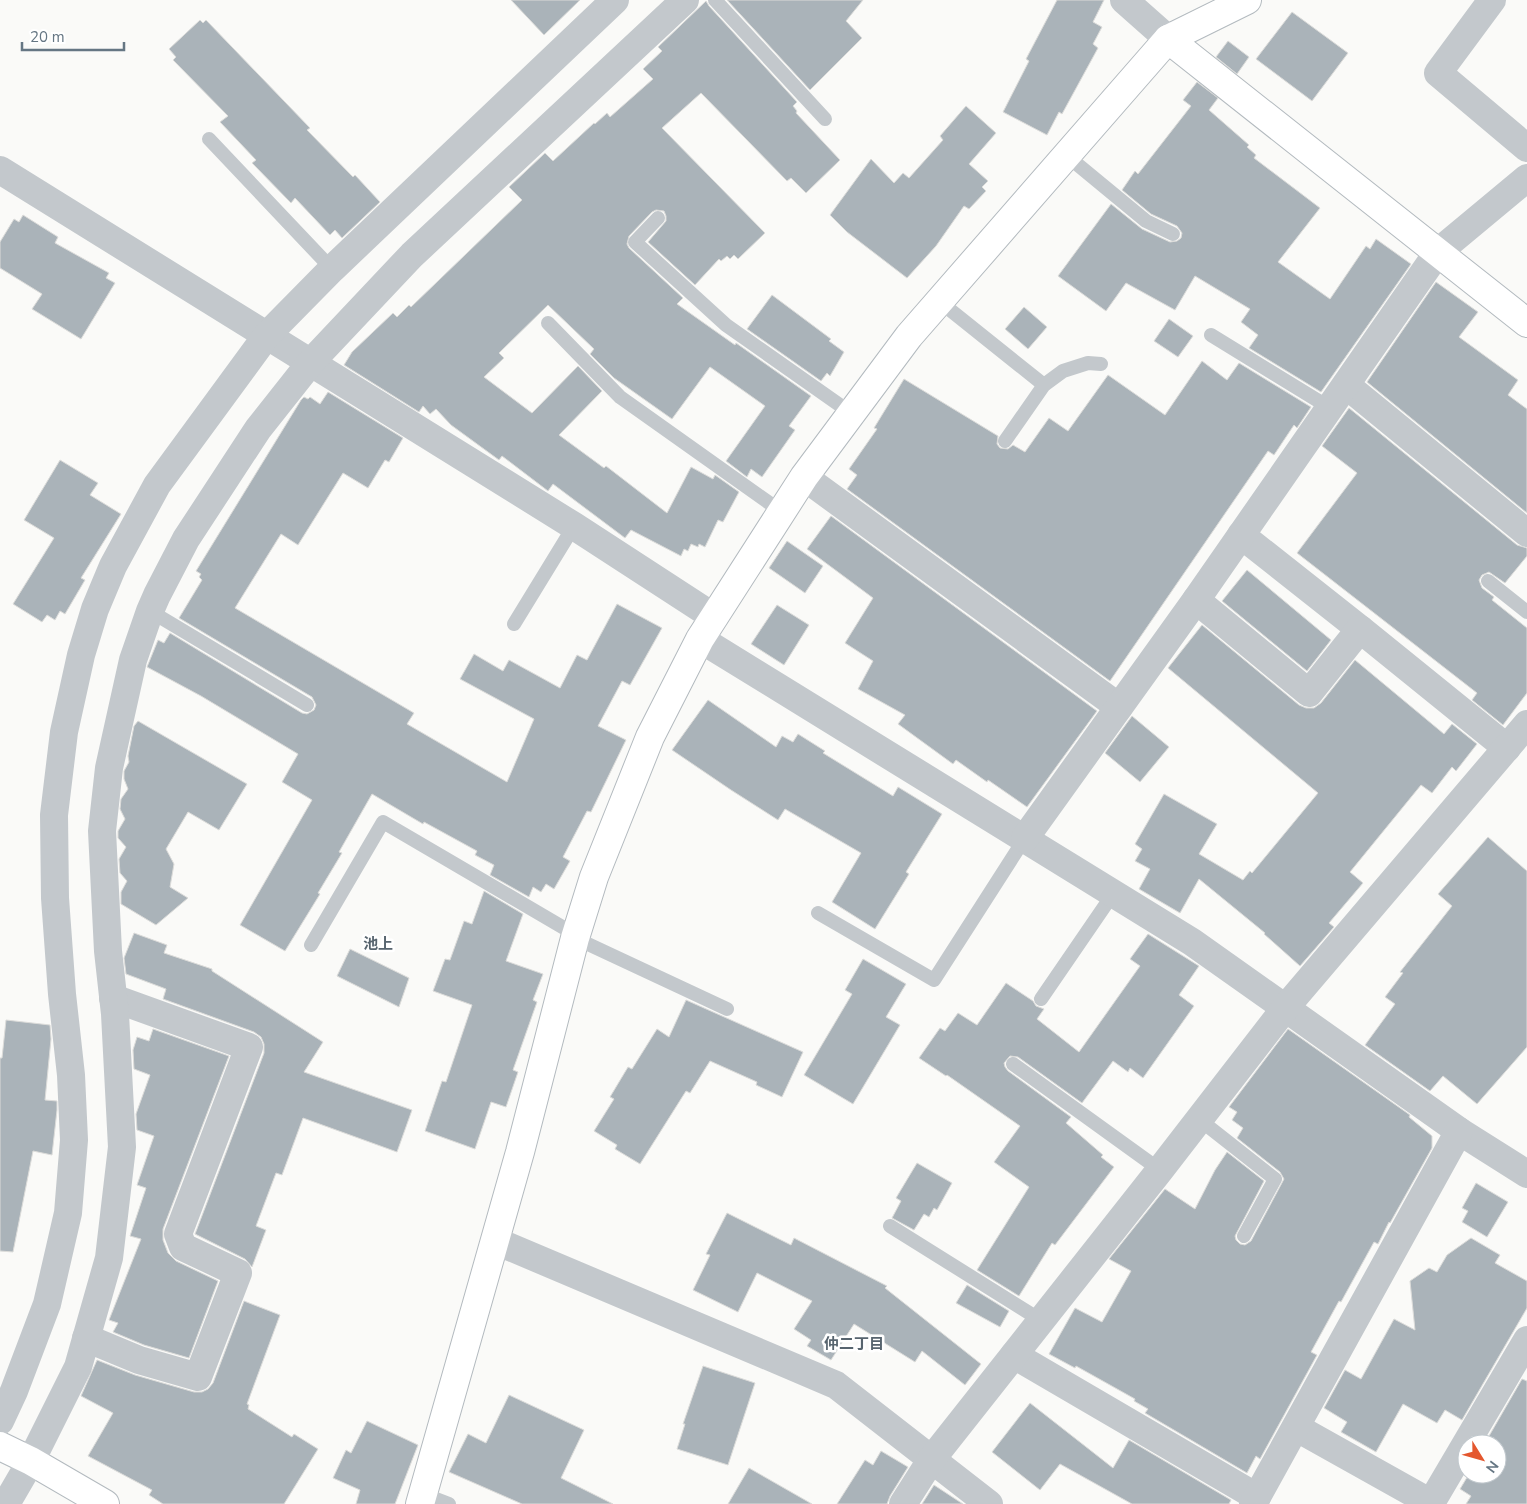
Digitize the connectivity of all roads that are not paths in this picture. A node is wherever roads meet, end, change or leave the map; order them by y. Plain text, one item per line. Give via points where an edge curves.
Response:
1 (615, 0) edge
2 (685, 0) edge
3 (716, 0) edge
4 (1124, 0) edge
5 (1247, 0) edge
6 (1492, 0) edge
7 (1168, 40) junction
8 (825, 119) dead end
9 (209, 140) dead end
10 (1527, 148) edge
11 (1066, 155) junction
12 (0, 170) edge
13 (1527, 178) edge
14 (658, 218) dead end
15 (1173, 234) dead end
16 (1438, 252) junction
17 (332, 269) junction
18 (939, 300) junction
19 (1527, 323) edge
20 (548, 324) dead end
21 (267, 335) junction
22 (1211, 335) dead end
23 (310, 362) junction
24 (1101, 364) dead end
25 (1044, 384) junction
26 (1346, 385) junction
27 (1330, 408) junction
28 (851, 413) junction
29 (1005, 441) dead end
30 (804, 477) junction
31 (782, 512) junction
32 (574, 526) junction
33 (1527, 533) edge
34 (1241, 534) junction
35 (1488, 581) dead end
36 (1196, 600) junction
37 (150, 611) junction
38 (1527, 612) edge
39 (514, 624) dead end
40 (707, 628) junction
41 (1360, 629) junction
42 (307, 705) dead end
43 (1119, 707) junction
44 (1527, 724) edge
45 (1507, 748) junction
46 (1025, 838) junction
47 (1114, 894) junction
48 (818, 913) dead end
49 (576, 937) junction
50 (311, 945) dead end
51 (113, 998) junction
52 (1041, 999) dead end
53 (1286, 1007) junction
54 (727, 1009) dead end
55 (1013, 1064) dead end
56 (1200, 1120) junction
57 (1459, 1131) junction
58 (1160, 1170) junction
59 (1527, 1174) edge
60 (890, 1226) dead end
61 (1244, 1236) dead end
62 (496, 1241) junction
63 (1042, 1321) junction
64 (86, 1338) junction
65 (1527, 1340) edge
66 (1014, 1355) junction
67 (0, 1421) edge
68 (1297, 1428) junction
69 (0, 1446) edge
70 (932, 1460) junction
71 (31, 1461) junction
72 (421, 1499) edge
73 (1255, 1501) edge
74 (6, 1504) edge
75 (105, 1504) edge
76 (449, 1504) edge
77 (903, 1504) edge
78 (989, 1504) edge

1 - 17 street
2 - 23 street via 412,255
3 - 8 lane
4 - 7 street
5 - 7 street
6 - 10 street via 1438,73
7 - 11 street
7 - 16 street
9 - 17 lane
11 - 15 lane via 1146,221
11 - 18 street
12 - 21 street
13 - 16 street
14 - 28 lane via 635,242 726,325
16 - 19 street
16 - 26 street
17 - 21 street
18 - 25 lane
18 - 28 street
20 - 31 lane via 620,398
21 - 23 street
21 - 67 street via 157,485 113,566 94,609 81,655 64,732 54,815 55,898 74,1140 68,1213 47,1304
22 - 27 lane
23 - 32 street
23 - 37 street via 258,429 186,539
24 - 25 lane via 1088,363 1063,371
25 - 29 lane
26 - 27 street
26 - 33 street
27 - 34 street
28 - 30 street
30 - 31 street
30 - 43 street
31 - 40 street
32 - 39 lane
32 - 40 street
34 - 36 street
34 - 41 street
35 - 38 lane
36 - 41 street via 1309,693
36 - 43 street
37 - 42 lane
37 - 51 street via 133,660 109,768 102,831
40 - 46 street
40 - 49 street via 650,737 594,877
41 - 45 street
43 - 46 street
44 - 45 street
45 - 53 street
46 - 47 street
46 - 48 lane via 934,980
47 - 52 lane
47 - 53 street via 1192,942
49 - 50 lane via 383,822
49 - 54 lane
49 - 62 street
51 - 64 street via 122,1147 109,1258
51 - 64 street via 249,1047 178,1234 183,1247 238,1273 198,1377 139,1360
53 - 56 street
53 - 57 street
55 - 58 lane
56 - 58 street
56 - 61 lane via 1275,1179
57 - 59 street
57 - 68 street
58 - 63 street
60 - 63 lane
62 - 70 street via 836,1385
62 - 72 street
63 - 66 street
64 - 71 street via 78,1367
65 - 68 street via 1431,1503
66 - 70 street
66 - 73 street
68 - 73 street
69 - 71 street
70 - 77 street
70 - 78 street
71 - 74 street
71 - 75 street
72 - 76 lane

